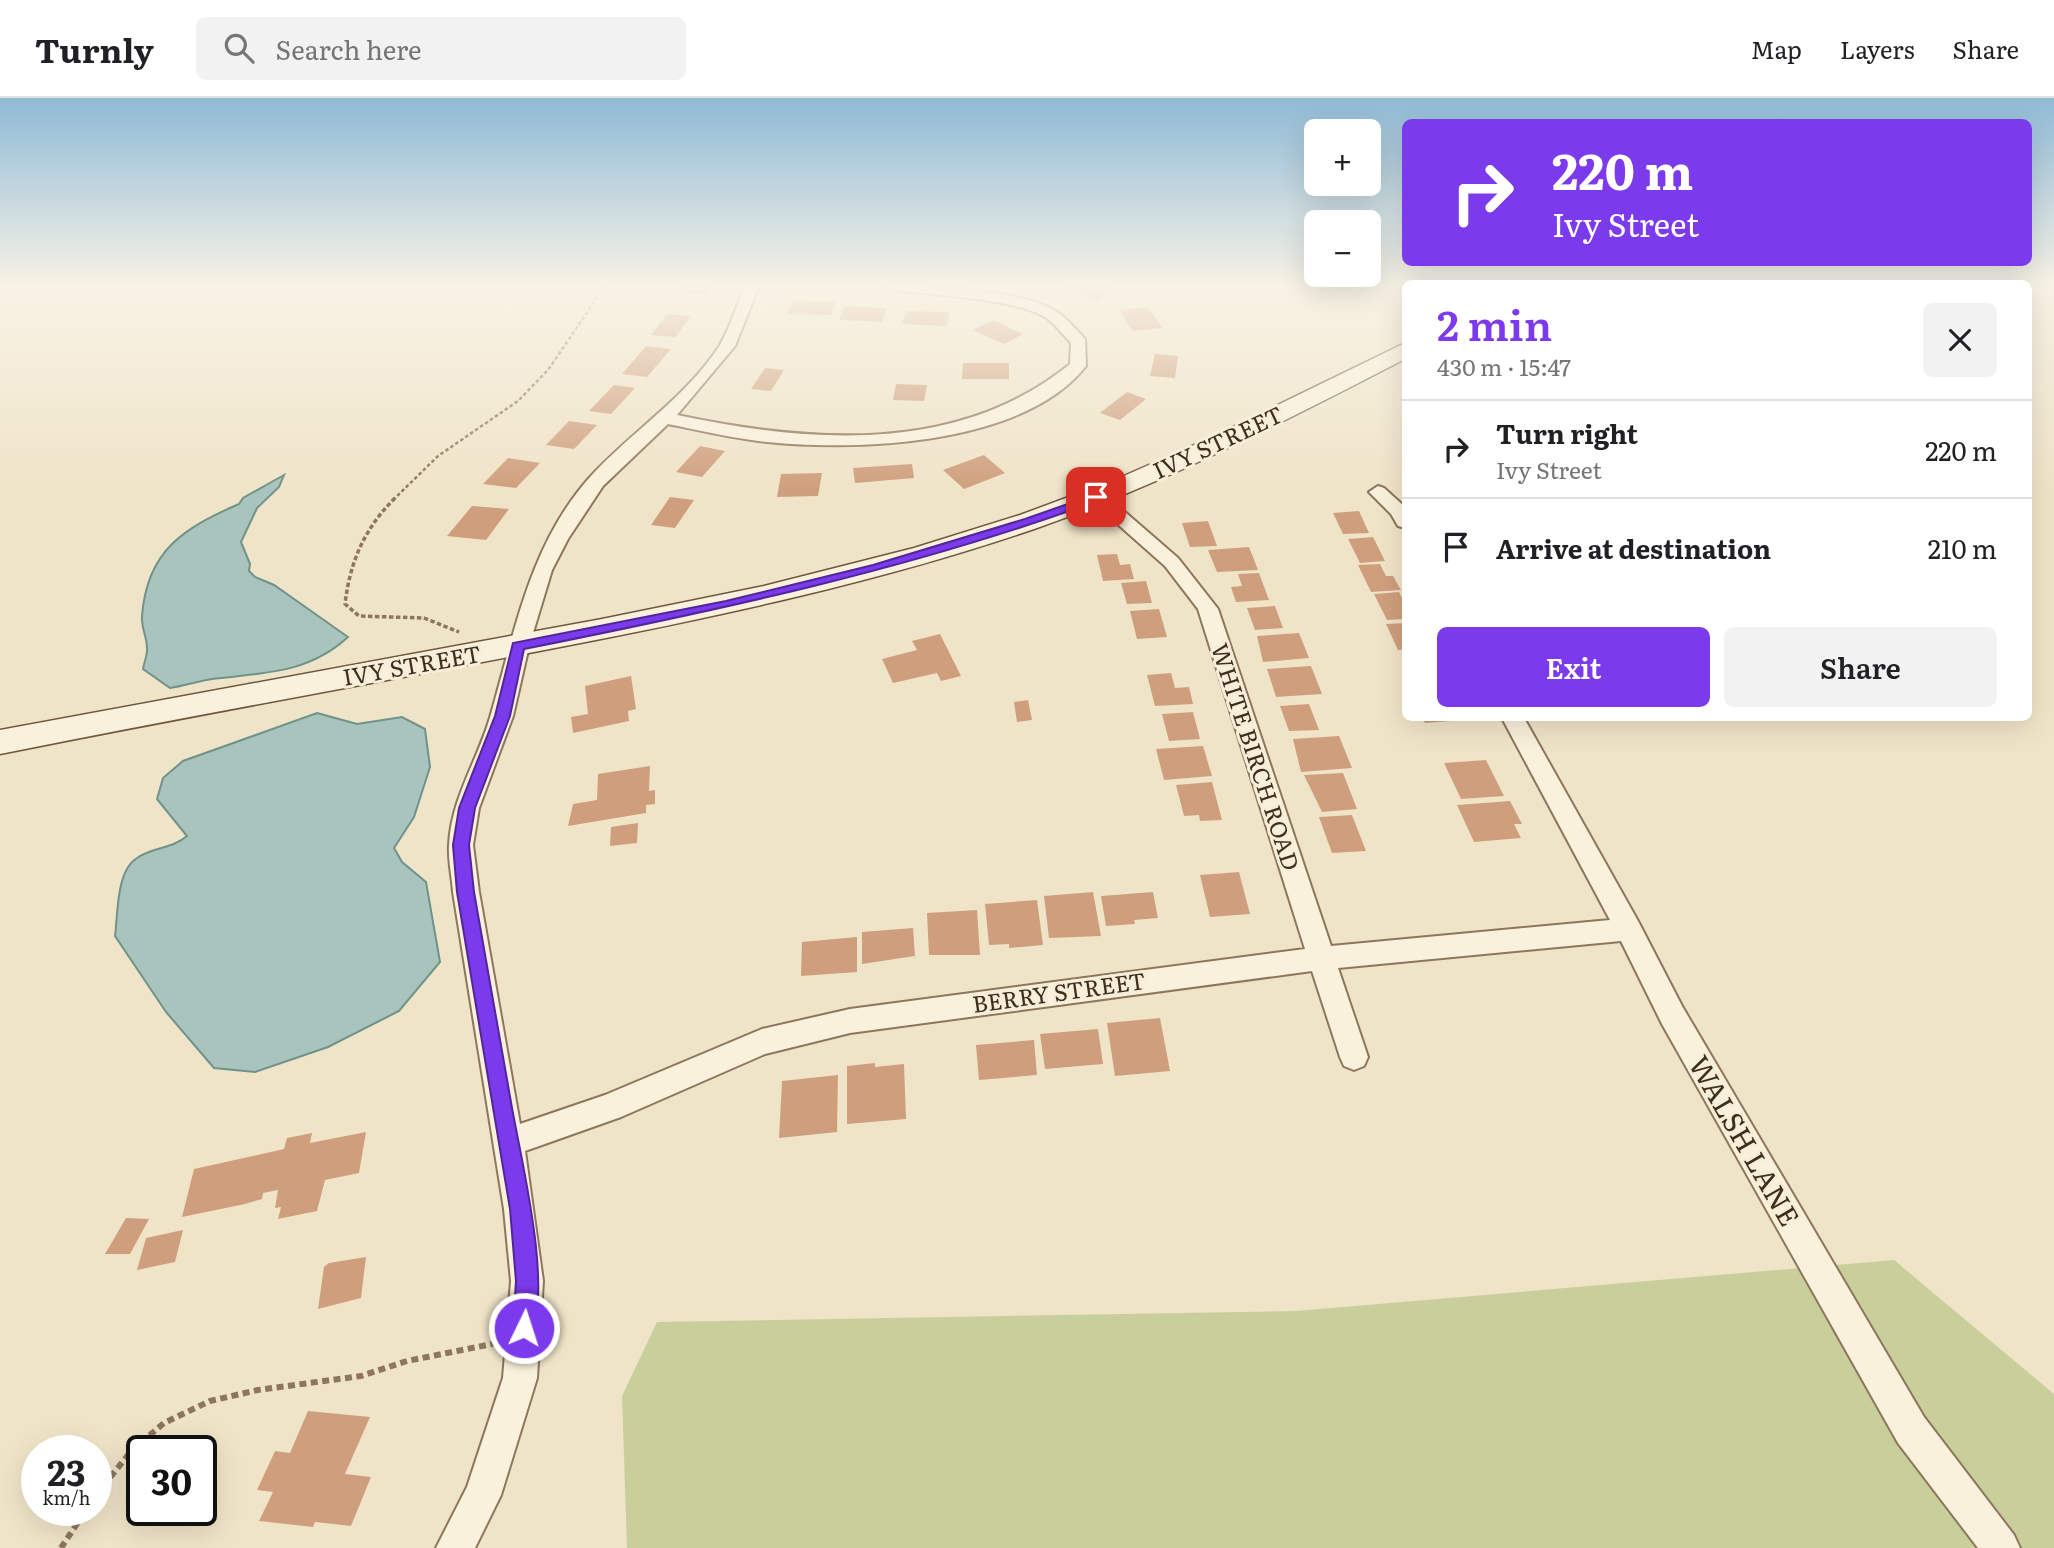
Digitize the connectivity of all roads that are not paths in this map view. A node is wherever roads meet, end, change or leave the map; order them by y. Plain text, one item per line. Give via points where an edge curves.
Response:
1 (720, 354) edge
2 (1079, 354) edge
3 (1398, 354) edge
4 (665, 418) junction
5 (1378, 492) dead end
6 (1096, 497) junction
7 (1402, 516) edge
8 (517, 646) junction
9 (1515, 721) edge
10 (0, 742) edge
11 (1629, 929) junction
12 (1321, 958) junction
13 (1354, 1057) dead end
14 (509, 1142) junction
15 (455, 1548) edge
16 (2001, 1548) edge

1 - 4 street
2 - 4 street via 1078,366 1057,387 997,418 900,436 807,440 756,436
3 - 6 main road, IVY STREET via 1190,458
4 - 8 street via 596,482 575,512 542,570
5 - 7 street
6 - 8 main road, IVY STREET via 876,568 726,605
6 - 12 street, WHITE BIRCH ROAD via 1193,583 1208,610
8 - 10 main road, IVY STREET
8 - 14 street via 502,716 470,797 461,845
9 - 11 street, WALSH LANE
11 - 12 street, BERRY STREET
11 - 16 street, WALSH LANE via 1672,1015 1911,1430
12 - 13 street, WHITE BIRCH ROAD
12 - 14 street, BERRY STREET via 850,1021 762,1042 610,1107
14 - 15 street via 527,1281 520,1378 487,1482

